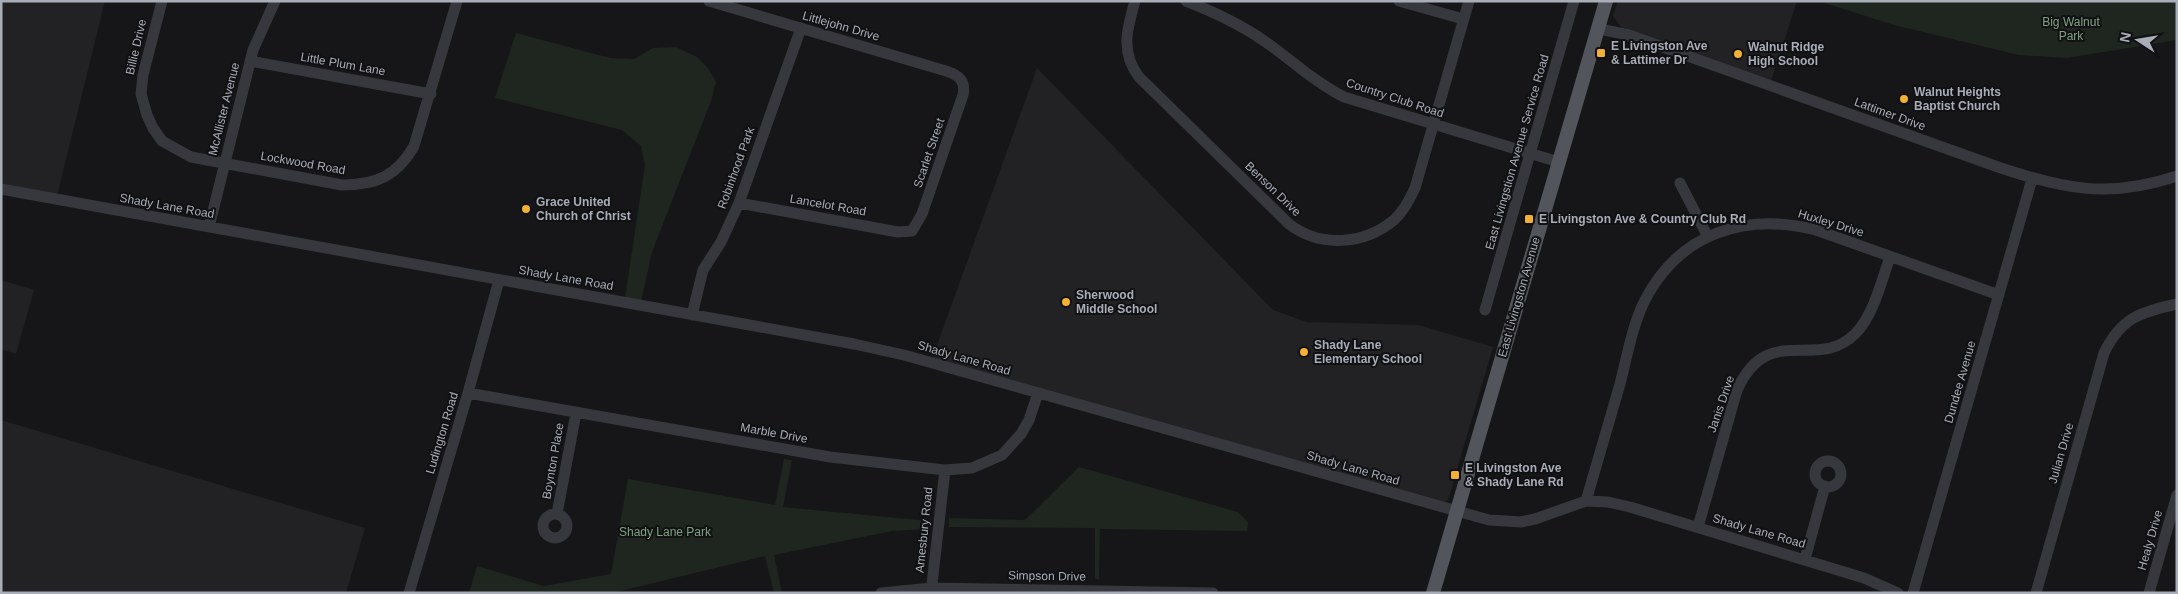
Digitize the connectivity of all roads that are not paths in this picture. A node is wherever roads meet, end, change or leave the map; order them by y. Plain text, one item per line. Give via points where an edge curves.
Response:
1 (162, 1) edge
2 (275, 1) edge
3 (457, 1) edge
4 (709, 1) edge
5 (1135, 1) edge
6 (1186, 1) edge
7 (1399, 1) edge
8 (1469, 1) edge
9 (1574, 1) edge
10 (1606, 1) edge
11 (1463, 20) junction
12 (801, 28) junction
13 (1599, 29) junction
14 (250, 61) junction
15 (963, 82) joint
16 (431, 94) junction
17 (1433, 124) junction
18 (152, 128) joint
19 (1531, 154) junction
20 (1559, 162) junction
21 (224, 164) junction
22 (2177, 176) edge
23 (2032, 179) junction
24 (1680, 183) dead end
25 (1, 189) edge
26 (739, 203) junction
27 (209, 227) junction
28 (912, 231) joint
29 (1708, 237) junction
30 (1890, 257) junction
31 (499, 280) junction
32 (1999, 295) junction
33 (2177, 304) edge
34 (1485, 310) dead end
35 (692, 315) junction
36 (468, 393) junction
37 (1038, 393) junction
38 (576, 413) junction
39 (945, 470) junction
40 (1825, 486) dead end
41 (2177, 495) edge
42 (1586, 501) junction
43 (1457, 512) junction
44 (557, 514) dead end
45 (1698, 528) junction
46 (1804, 559) junction
47 (931, 590) edge
48 (1065, 591) edge
49 (408, 593) edge
50 (881, 593) edge
51 (1178, 593) edge
52 (1213, 593) edge
53 (1434, 593) edge
54 (1898, 593) edge
55 (1913, 593) edge
56 (2036, 593) edge
57 (2149, 593) edge

1 - 18 street, Billie Drive via 141,86
2 - 14 street, McAllister Avenue
3 - 16 street, Lockwood Road
4 - 12 street, Littlejohn Drive
5 - 17 street, Benson Drive via 1126,34 1132,68 1289,224 1311,237 1355,240 1394,220 1415,188
6 - 17 street, Country Club Road via 1253,34 1324,87 1344,97
7 - 11 street
8 - 11 street, Benson Drive
9 - 19 street, East Livingstion Avenue Service Road
10 - 13 main road, East Livingston Avenue
11 - 17 street, Benson Drive
12 - 15 street, Littlejohn Drive via 946,71
12 - 26 street, Robinhood Park
13 - 20 main road, East Livingston Avenue
13 - 23 street, Lattimer Drive via 1629,35
14 - 16 street, Little Plum Lane
14 - 21 street, McAllister Avenue
15 - 28 street, Scarlet Street via 957,114 922,214
16 - 21 street, Lockwood Road via 419,134 408,156 400,166 379,180 342,185
17 - 19 street, Country Club Road
18 - 21 street, Lockwood Road via 162,141 180,153
19 - 20 street, Country Club Road
19 - 34 street, East Livingstion Avenue Service Road
20 - 43 main road, East Livingston Avenue
21 - 27 street, McAllister Avenue
22 - 23 street, Lattimer Drive via 2149,185 2104,191 2076,189
23 - 32 street, Dundee Avenue
24 - 29 street
25 - 27 street, Shady Lane Road
26 - 28 street, Lancelot Road via 898,232
26 - 35 street, Robinhood Park via 721,242 703,270
27 - 31 street, Shady Lane Road
29 - 30 street, Huxley Drive via 1741,226 1786,224 1816,230
29 - 42 street, Huxley Drive via 1677,258 1645,301
30 - 32 street, Huxley Drive
30 - 45 street, Janis Drive via 1870,312 1855,334 1823,350 1776,351 1762,358 1747,372 1738,390
31 - 35 street, Shady Lane Road
31 - 36 street, Ludington Road
32 - 55 street, Dundee Avenue
33 - 56 street, Julian Drive via 2139,314 2122,325 2111,338
35 - 37 street, Shady Lane Road via 870,347
36 - 38 street, Marble Drive
36 - 49 street, Ludington Road
37 - 39 street, Marble Drive via 1022,434 1002,456 972,468
37 - 43 street, Shady Lane Road
38 - 39 street, Marble Drive via 830,457
38 - 44 street, Boynton Place
39 - 47 street, Amesbury Road
40 - 46 street
41 - 57 street, Healy Drive
42 - 43 street, Shady Lane Road via 1521,522 1489,520
42 - 45 street, Shady Lane Road via 1630,507
43 - 53 main road, East Livingston Avenue
45 - 46 street, Shady Lane Road
46 - 54 street, Shady Lane Road via 1864,578
47 - 48 street, Simpson Drive
47 - 50 street, Simpson Drive
48 - 51 street, Simpson Drive
51 - 52 street, Simpson Drive

